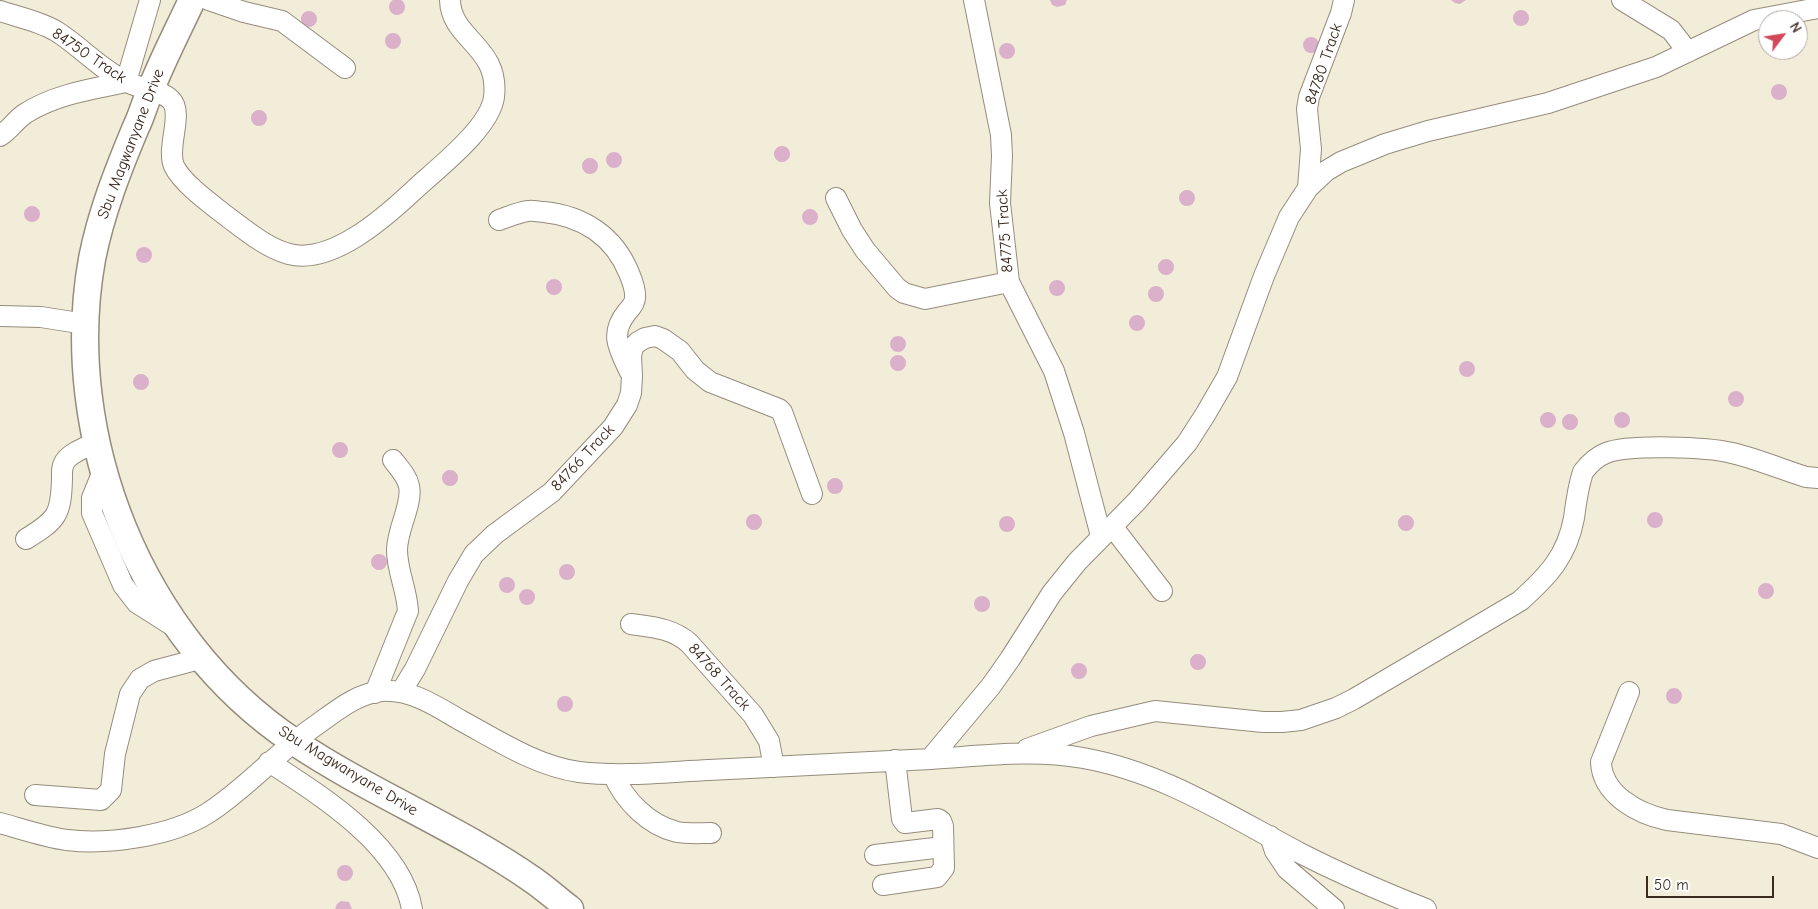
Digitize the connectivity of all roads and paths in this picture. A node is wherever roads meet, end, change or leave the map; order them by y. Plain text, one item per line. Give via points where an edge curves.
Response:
1 (150, 0) edge
2 (192, 0) edge
3 (209, 0) edge
4 (450, 0) edge
5 (974, 0) edge
6 (1344, 0) edge
7 (1622, 0) edge
8 (1818, 8) edge
9 (0, 12) edge
10 (1688, 52) junction
11 (345, 68) dead end
12 (138, 86) junction
13 (0, 136) edge
14 (1308, 188) junction
15 (836, 198) dead end
16 (499, 220) dead end
17 (1008, 282) junction
18 (0, 316) edge
19 (85, 324) junction
20 (632, 376) junction
21 (96, 442) junction
22 (393, 460) dead end
23 (1818, 478) edge
24 (812, 494) dead end
25 (1106, 531) junction
26 (26, 539) dead end
27 (1162, 591) dead end
28 (631, 624) dead end
29 (202, 658) junction
30 (401, 692) junction
31 (1629, 692) dead end
32 (375, 693) junction
33 (293, 741) junction
34 (1018, 753) junction
35 (930, 759) junction
36 (895, 760) junction
37 (269, 762) junction
38 (774, 766) junction
39 (613, 774) junction
40 (35, 795) dead end
41 (0, 823) edge
42 (711, 833) dead end
43 (1270, 836) junction
44 (943, 847) junction
45 (1818, 848) edge
46 (875, 855) dead end
47 (883, 884) dead end
48 (412, 909) edge
49 (570, 909) edge
50 (1334, 909) edge
51 (1426, 909) edge

1 - 12 street
2 - 12 main road, Sbu Magwanyane Drive
3 - 11 street via 282,22
4 - 12 street, 84750 Track via 454,19 489,64 494,97 490,111 473,136 385,218 361,235 321,252 299,256 271,246 193,187 173,164 176,109 173,103 165,96
5 - 17 street, 84775 Track via 1001,135 1000,203
6 - 14 street, 84780 Track via 1342,13 1309,97 1311,149
7 - 10 street via 1671,30
8 - 10 street via 1754,20
9 - 12 street, 84750 Track via 54,30
10 - 14 street via 1656,67 1548,103 1384,144 1341,162
12 - 13 street via 82,91 41,105 24,114
12 - 19 main road, Sbu Magwanyane Drive via 92,257
14 - 25 street via 1289,217 1227,377 1205,415 1162,473
15 - 17 street via 865,250 904,293 925,298
16 - 20 street via 528,210 558,214 590,226 614,244 623,258 636,295 635,302 617,328 616,336
17 - 25 street, 84775 Track via 1054,371
18 - 19 street via 41,316
19 - 21 main road, Sbu Magwanyane Drive via 86,384
20 - 24 street, 84766 Track via 634,347 645,338 655,336 671,343 710,382 776,406 782,412
20 - 30 street, 84766 Track via 631,393 613,427 552,492 495,534 474,554
21 - 26 street via 65,461 58,512 46,527
21 - 29 main road, Sbu Magwanyane Drive via 120,518 143,569 168,613
22 - 32 street via 406,479 410,493 397,549 408,611
23 - 34 street via 1716,450 1638,448 1607,452 1583,472 1567,544 1560,560 1537,586 1520,601 1354,699 1301,720 1282,722 1155,712 1091,726
25 - 27 street
25 - 35 street via 1052,593 991,686
28 - 38 street, 84768 Track via 668,630 689,643 753,714 769,741
29 - 33 main road, Sbu Magwanyane Drive via 251,709
29 - 40 street via 154,671 140,679 130,694 111,790 101,800
30 - 32 street
30 - 39 street via 425,700 507,746 548,764 577,772
31 - 45 street via 1601,762 1605,781 1636,810 1667,820 1781,834
32 - 33 street via 345,706
33 - 37 street
33 - 49 main road, Sbu Magwanyane Drive via 358,781 486,851 533,880
34 - 35 street
34 - 43 street via 1086,758 1139,772 1183,790
35 - 36 street
36 - 38 street
36 - 44 street via 902,819 905,823 941,821
37 - 41 street via 206,814 174,828 135,838 67,840
37 - 48 street via 312,789 354,822 395,866 405,883
38 - 39 street
39 - 42 street via 625,796 656,822 685,833
43 - 50 street via 1287,869
43 - 51 street via 1340,873
44 - 46 street
44 - 47 street via 944,868 937,877

